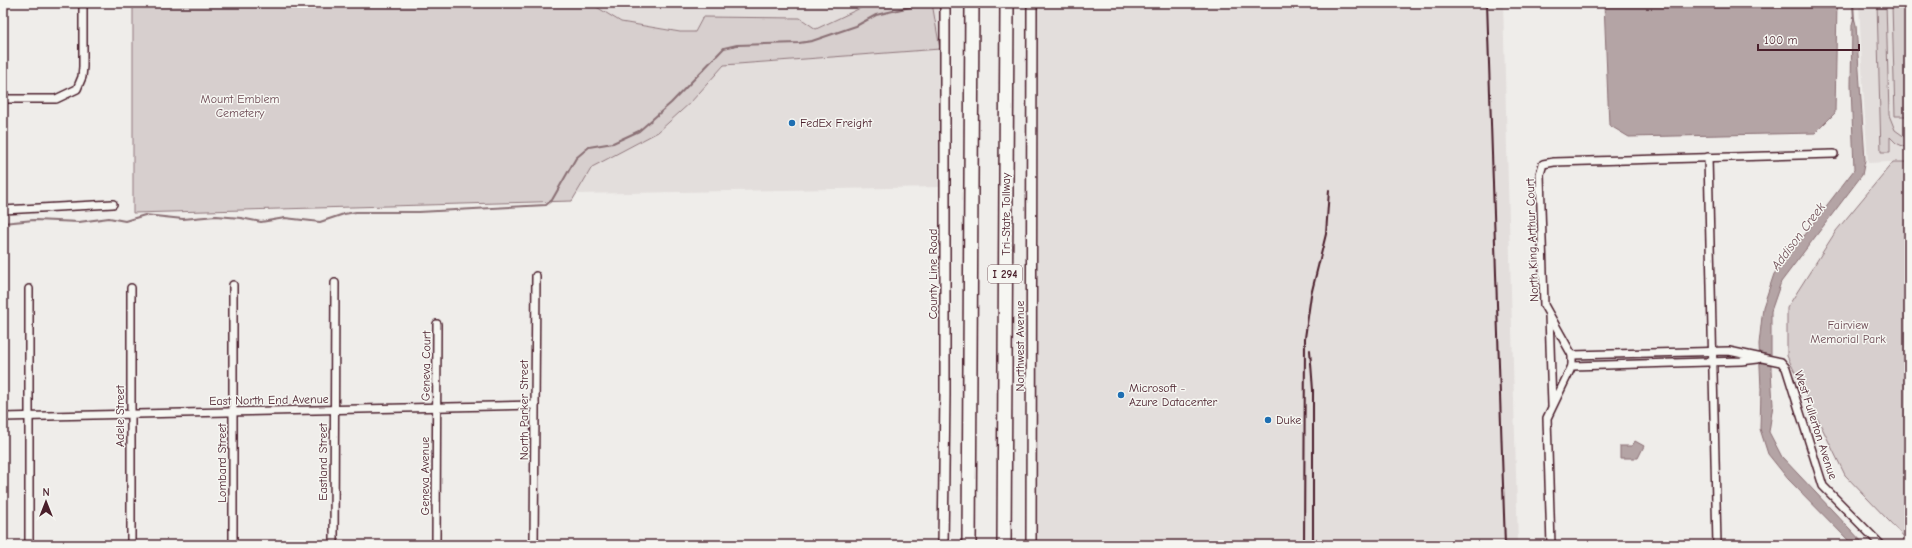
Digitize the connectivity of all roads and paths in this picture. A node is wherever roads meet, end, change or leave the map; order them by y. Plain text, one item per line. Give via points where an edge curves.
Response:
1 (83, 3) edge
2 (945, 3) edge
3 (972, 3) edge
4 (1007, 3) edge
5 (1032, 3) edge
6 (3, 99) edge
7 (1834, 154) dead end
8 (1708, 157) junction
9 (112, 204) dead end
10 (3, 210) edge
11 (536, 276) dead end
12 (335, 283) dead end
13 (233, 285) dead end
14 (131, 288) dead end
15 (29, 289) dead end
16 (1549, 313) junction
17 (437, 324) dead end
18 (1714, 350) junction
19 (1572, 354) junction
20 (1758, 359) junction
21 (1714, 362) junction
22 (1572, 366) junction
23 (535, 405) junction
24 (436, 407) junction
25 (1552, 408) junction
26 (335, 410) junction
27 (233, 412) junction
28 (131, 414) junction
29 (29, 416) junction
30 (3, 417) edge
31 (29, 545) edge
32 (131, 545) edge
33 (233, 545) edge
34 (334, 545) edge
35 (436, 545) edge
36 (534, 545) edge
37 (943, 545) edge
38 (970, 545) edge
39 (1004, 545) edge
40 (1031, 545) edge
41 (1551, 545) edge
42 (1717, 545) edge
43 (1881, 545) edge

1 - 6 street via 82,77 77,89 56,99
2 - 37 street, County Line Road
3 - 38 highway, I 294
4 - 39 highway, Tri-State Tollway / I 294
5 - 40 street, Northwest Avenue
7 - 8 street, North King Arthur Court
8 - 16 street, North King Arthur Court via 1543,164 1540,174 1544,305
8 - 18 street
9 - 10 street
11 - 23 street, North Parker Street
12 - 26 street, Eastland Street
13 - 27 street, Lombard Street
14 - 28 street, Adele Street
15 - 29 street
16 - 19 street, North King Arthur Court
16 - 25 street
17 - 24 street, Geneva Court
18 - 19 street
18 - 20 street, West Fullerton Avenue via 1745,353
18 - 21 street
19 - 22 street, North King Arthur Court
20 - 21 street, West Fullerton Avenue
20 - 43 street, West Fullerton Avenue via 1781,362 1786,368 1823,486
21 - 22 street
21 - 42 street
22 - 25 street, North King Arthur Court
23 - 24 street, East North End Avenue
23 - 36 street, North Parker Street
24 - 26 street, East North End Avenue
24 - 35 street, Geneva Avenue
25 - 41 street, North King Arthur Court via 1548,418
26 - 27 street, East North End Avenue
26 - 34 street, Eastland Street
27 - 28 street, East North End Avenue
27 - 33 street, Lombard Street
28 - 29 street, East North End Avenue
28 - 32 street, Adele Street
29 - 30 street, East North End Avenue
29 - 31 street

